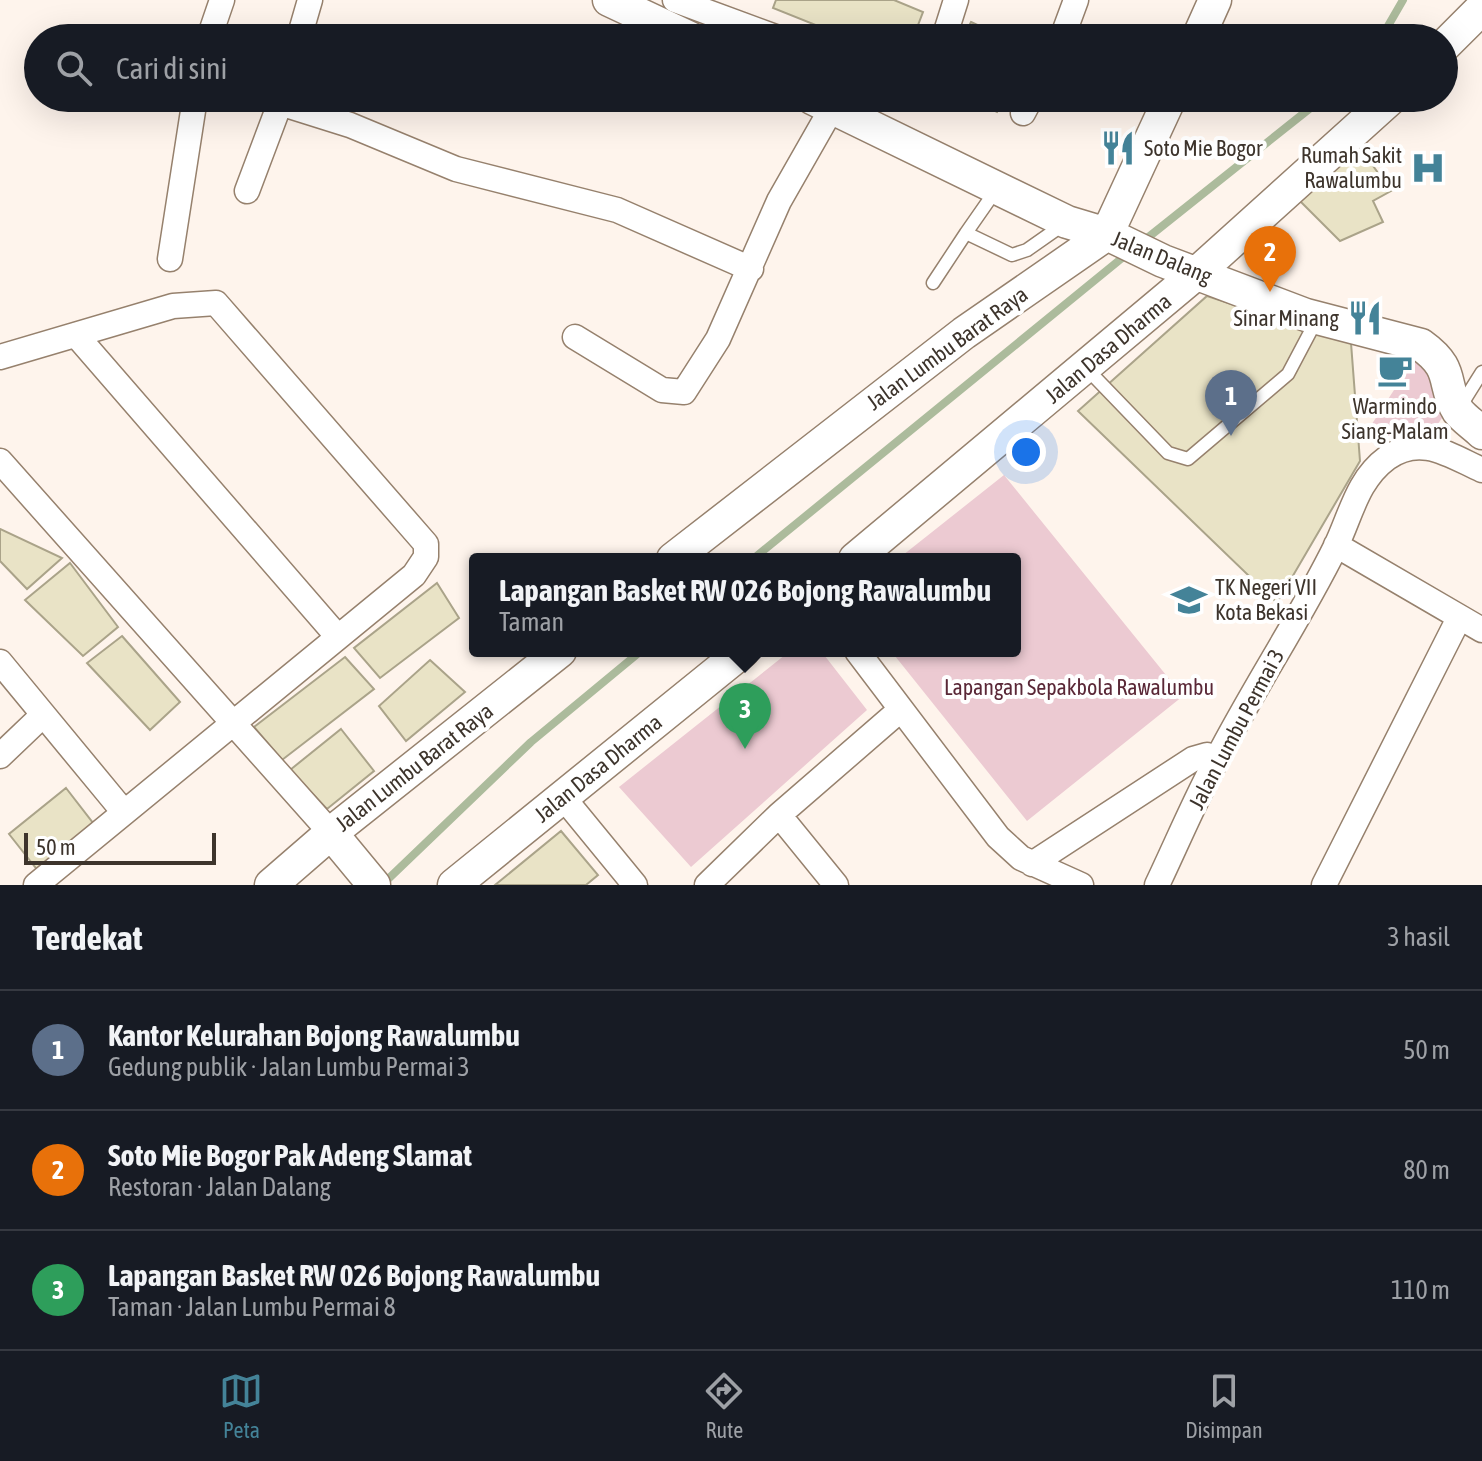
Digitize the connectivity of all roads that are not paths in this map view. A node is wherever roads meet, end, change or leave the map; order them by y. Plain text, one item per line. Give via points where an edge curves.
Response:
1 (222, 0) edge
2 (310, 0) edge
3 (609, 0) edge
4 (675, 0) edge
5 (956, 0) edge
6 (1076, 0) edge
7 (1215, 0) edge
8 (1482, 8) edge
9 (214, 24) edge
10 (303, 24) edge
11 (660, 24) edge
12 (740, 24) edge
13 (948, 24) edge
14 (1067, 24) edge
15 (1204, 24) edge
16 (1458, 32) edge
17 (192, 112) edge
18 (277, 112) edge
19 (313, 112) edge
20 (818, 112) edge
21 (841, 112) edge
22 (1165, 112) edge
23 (1375, 112) edge
24 (998, 188) junction
25 (247, 191) dead end
26 (1067, 222) junction
27 (966, 233) junction
28 (1116, 238) junction
29 (170, 259) dead end
30 (751, 269) junction
31 (1198, 272) junction
32 (933, 283) dead end
33 (1317, 318) junction
34 (76, 335) junction
35 (575, 337) dead end
36 (0, 357) edge
37 (1085, 366) junction
38 (1482, 372) edge
39 (1458, 410) junction
40 (1482, 433) edge
41 (0, 461) edge
42 (1482, 470) edge
43 (1336, 545) junction
44 (681, 553) edge
45 (862, 553) edge
46 (1459, 618) junction
47 (1482, 630) edge
48 (338, 637) junction
49 (553, 657) edge
50 (736, 657) edge
51 (861, 657) edge
52 (0, 662) edge
53 (899, 711) junction
54 (43, 715) junction
55 (235, 724) junction
56 (0, 756) edge
57 (1216, 759) junction
58 (562, 796) junction
59 (123, 811) junction
60 (779, 815) junction
61 (337, 841) junction
62 (1032, 864) junction
63 (456, 884) edge
64 (36, 885) edge
65 (271, 885) edge
66 (374, 885) edge
67 (635, 885) edge
68 (707, 885) edge
69 (836, 885) edge
70 (1081, 885) edge
71 (1157, 885) edge
72 (1324, 885) edge

1 - 9 street
2 - 10 street
3 - 11 street
4 - 12 street
5 - 13 street
6 - 14 street
7 - 15 street
8 - 16 street
17 - 29 street
18 - 25 street
19 - 30 street via 456,169 617,210
20 - 30 street
21 - 24 street, Jalan Dalang
22 - 28 street
23 - 31 street, Jalan Dasa Dharma
24 - 26 street, Jalan Dalang
24 - 27 lane
26 - 27 lane via 1012,255
26 - 28 street, Jalan Dalang
27 - 32 lane
28 - 31 street, Jalan Dalang
28 - 44 street, Jalan Lumbu Barat Raya via 964,333
30 - 35 street via 718,339 684,392 662,390
31 - 33 street, Jalan Dalang
31 - 37 street, Jalan Dasa Dharma
33 - 37 lane via 1288,374 1188,459 1168,453
33 - 39 street, Jalan Dalang via 1421,345 1447,371
34 - 36 street
34 - 48 street
34 - 48 street via 173,306 216,303 426,544 426,557 414,575
37 - 45 street, Jalan Dasa Dharma
38 - 39 lane
39 - 40 street
41 - 55 street
42 - 43 street, Jalan Lumbu Permai 3 via 1419,445 1389,457 1361,486
43 - 46 street
43 - 57 street, Jalan Lumbu Permai 3
46 - 47 street
46 - 72 street
48 - 55 street
49 - 61 street, Jalan Lumbu Barat Raya
50 - 58 street, Jalan Dasa Dharma
51 - 53 street
52 - 54 street
53 - 60 street
53 - 62 street via 998,837
54 - 56 street
54 - 59 street
55 - 59 street
55 - 61 street
57 - 62 street via 1193,759
57 - 71 street, Jalan Lumbu Permai 3
58 - 63 street, Jalan Dasa Dharma
58 - 67 street
59 - 64 street
60 - 68 street
60 - 69 street
61 - 65 street, Jalan Lumbu Barat Raya
61 - 66 street
62 - 70 street

